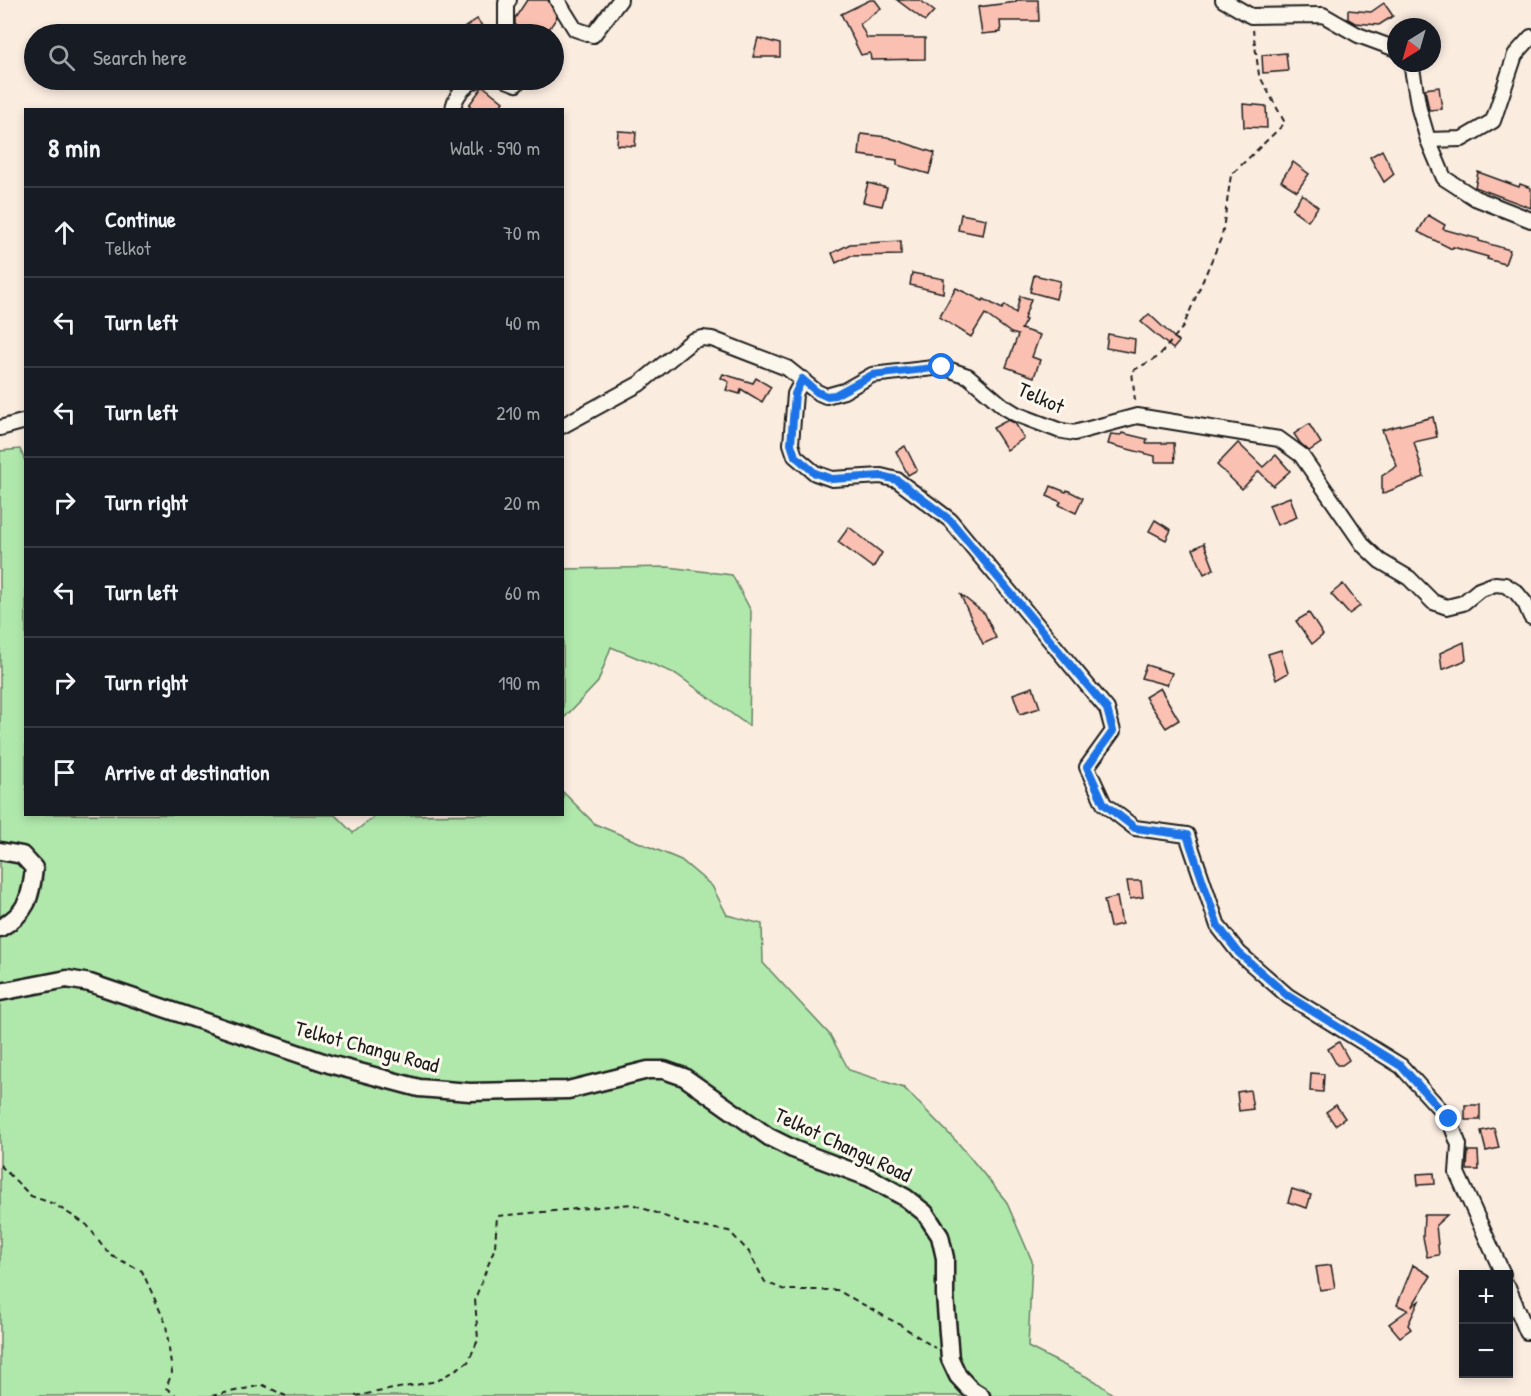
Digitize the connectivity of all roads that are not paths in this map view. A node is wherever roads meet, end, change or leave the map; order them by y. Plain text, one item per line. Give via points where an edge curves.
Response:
1 (509, 0) edge
2 (557, 0) edge
3 (620, 0) edge
4 (1223, 0) edge
5 (506, 24) edge
6 (1531, 37) edge
7 (1387, 46) edge
8 (1413, 72) edge
9 (462, 90) edge
10 (453, 108) edge
11 (1428, 140) junction
12 (1531, 220) edge
13 (802, 379) junction
14 (24, 421) edge
15 (564, 425) edge
16 (0, 428) edge
17 (1531, 617) edge
18 (0, 851) edge
19 (0, 928) edge
20 (0, 992) edge
21 (1501, 1270) edge
22 (1513, 1297) edge
23 (1531, 1332) edge
24 (981, 1396) edge

1 - 5 street
2 - 3 street via 575,29 593,35
4 - 7 street via 1251,16 1323,15
6 - 11 street via 1515,55 1493,121 1462,139
8 - 11 street
9 - 10 street
11 - 12 street via 1444,178 1475,198
13 - 15 street, Telkot via 787,368 724,342 702,338 692,341 639,384
13 - 17 street, Telkot via 826,396 872,375 942,367 968,376 1016,414 1058,430 1074,433 1137,416 1279,439 1301,455 1364,546 1409,578 1433,602 1447,607 1463,603 1479,590 1505,585 1521,597
13 - 21 street via 795,394 791,444 795,456 815,473 832,479 881,476 897,480 950,520 1107,709 1113,731 1087,767 1104,804 1135,828 1187,835 1218,926 1239,953 1288,996 1401,1066 1449,1119 1459,1145 1457,1173
14 - 16 street
18 - 19 street via 22,855 34,868 25,908
20 - 24 street, Telkot Changu Road via 67,979 90,983 329,1064 419,1088 470,1092 568,1090 648,1070 664,1070 684,1077 769,1137 870,1178 925,1213 940,1236 945,1258 950,1359 958,1376
22 - 23 street via 1527,1332

